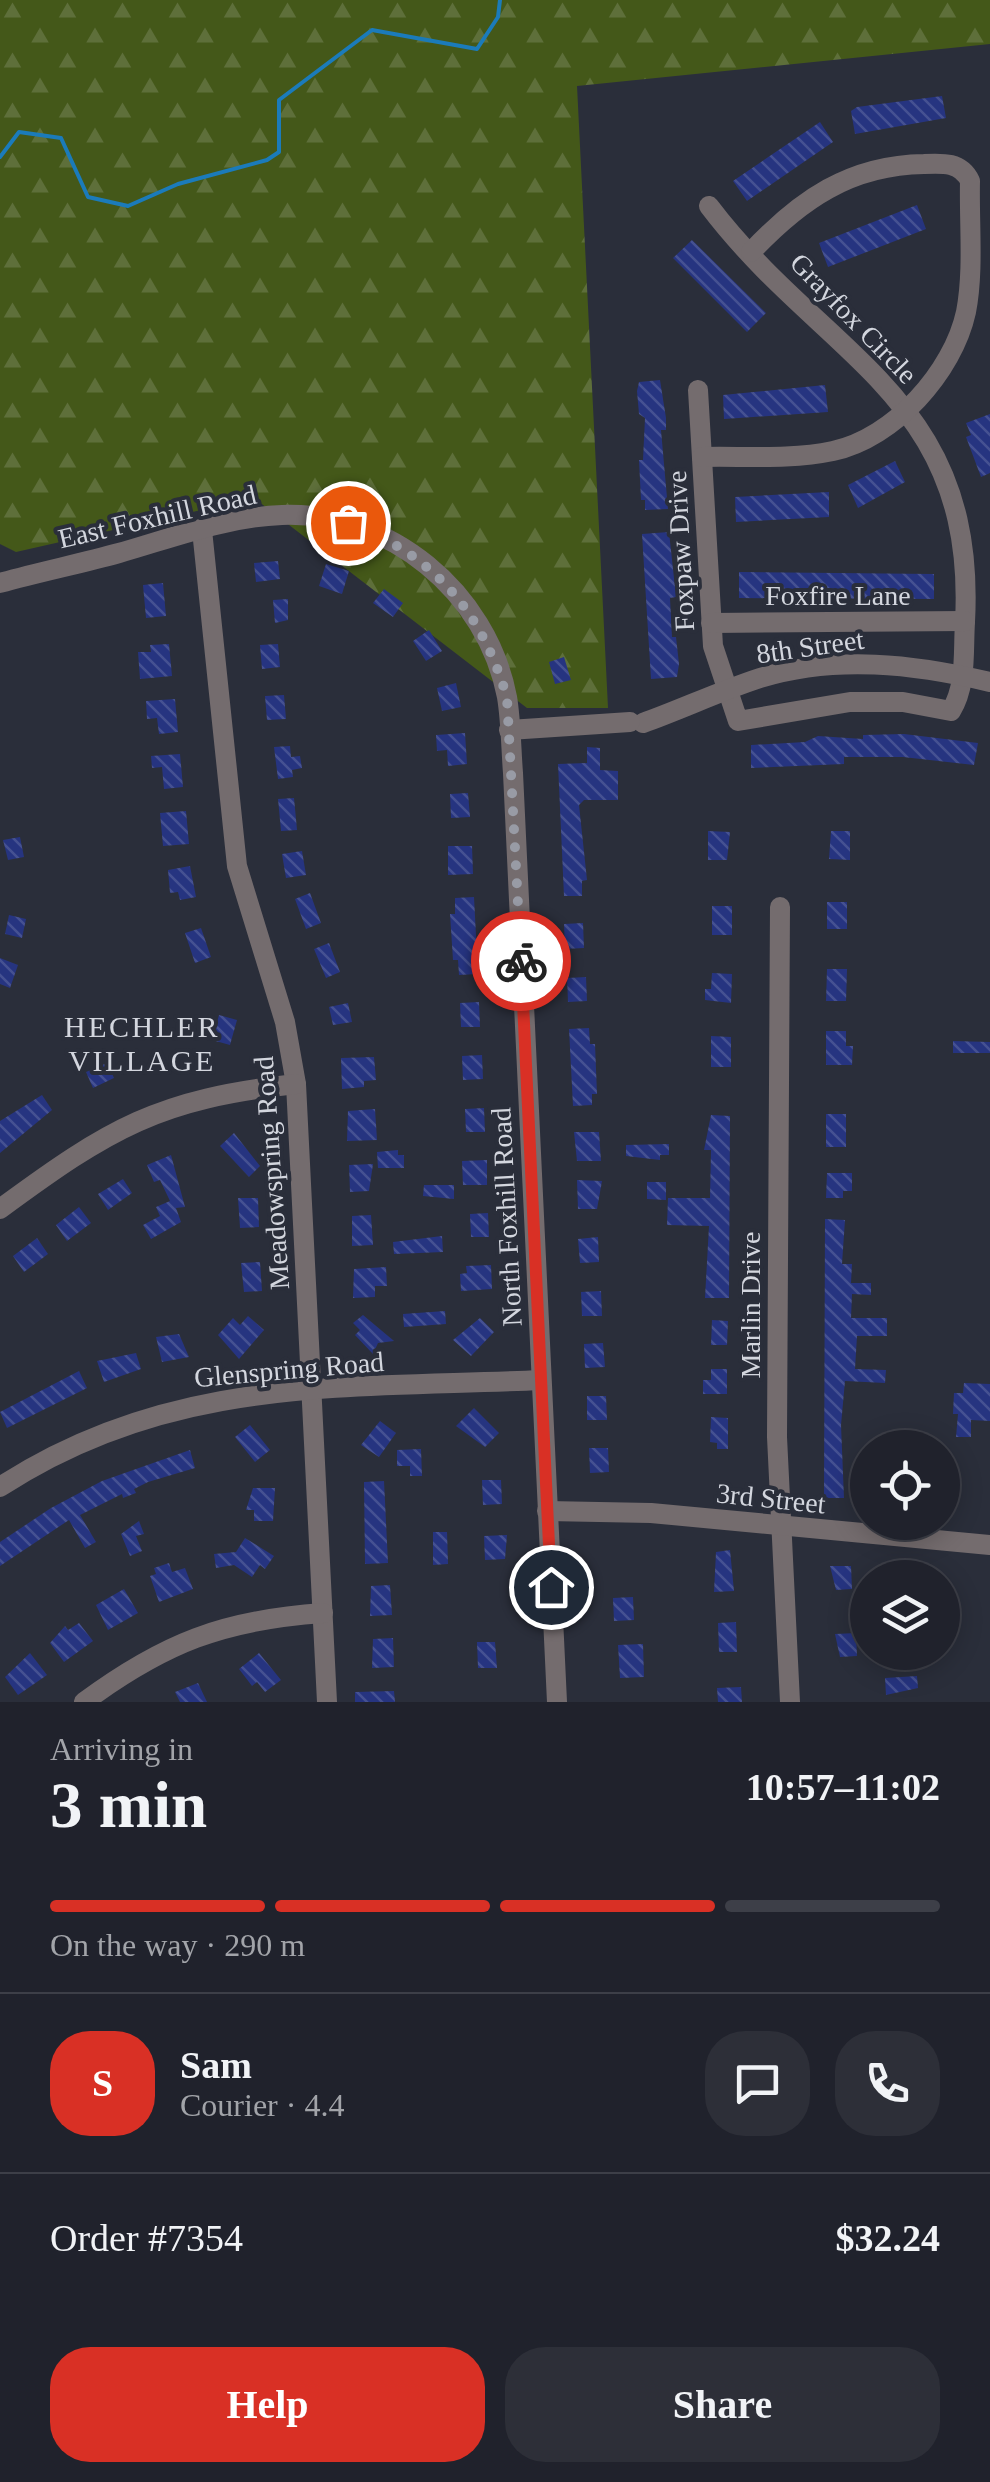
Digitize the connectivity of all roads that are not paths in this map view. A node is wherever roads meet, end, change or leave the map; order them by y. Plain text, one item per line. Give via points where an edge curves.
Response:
1 (709, 206) dead end
2 (750, 252) junction
3 (698, 390) dead end
4 (904, 409) junction
5 (702, 456) junction
6 (202, 530) junction
7 (0, 583) edge
8 (964, 621) junction
9 (711, 623) junction
10 (962, 676) junction
11 (990, 682) edge
12 (729, 698) junction
13 (509, 730) junction
14 (780, 907) dead end
15 (296, 1084) junction
16 (0, 1209) edge
17 (541, 1380) junction
18 (312, 1390) junction
19 (0, 1487) edge
20 (547, 1511) junction
21 (781, 1527) junction
22 (990, 1545) edge
23 (323, 1613) junction
24 (84, 1702) edge
25 (327, 1702) edge
26 (557, 1702) edge
27 (790, 1702) edge

1 - 2 street, Grayfox Circle
2 - 4 street, Grayfox Circle
2 - 4 street, Grayfox Circle via 803,202 856,174 905,164 946,163 963,170 970,181 964,319 939,374
3 - 5 street, Foxpaw Drive
4 - 5 street via 836,450
4 - 8 street via 929,441 955,503 966,568
5 - 9 street, Foxpaw Drive
6 - 7 street, East Foxhill Road
6 - 13 street, East Foxhill Road via 248,518 324,517 404,548 469,609 499,670
6 - 15 street, Meadowspring Road via 237,866 286,1022
8 - 9 street, Foxfire Lane
8 - 10 street
9 - 12 street, Foxpaw Drive
10 - 11 street, 8th Street
10 - 12 street, 8th Street via 841,664 784,672
10 - 12 street via 950,711 850,702 743,722
12 - 13 street, 8th Street via 637,722
13 - 17 street, North Foxhill Road
14 - 21 street, Marlin Drive
15 - 16 street via 211,1095 133,1121
15 - 18 street, Meadowspring Road
17 - 18 street, Glenspring Road
17 - 20 street, North Foxhill Road
18 - 19 street, Glenspring Road via 214,1400 131,1421 52,1455
18 - 23 street, Meadowspring Road
20 - 21 street, 3rd Street via 637,1512
20 - 26 street, North Foxhill Road
21 - 22 street, 3rd Street
21 - 27 street, Marlin Drive
23 - 24 street via 252,1620 187,1638
23 - 25 street, Meadowspring Road

